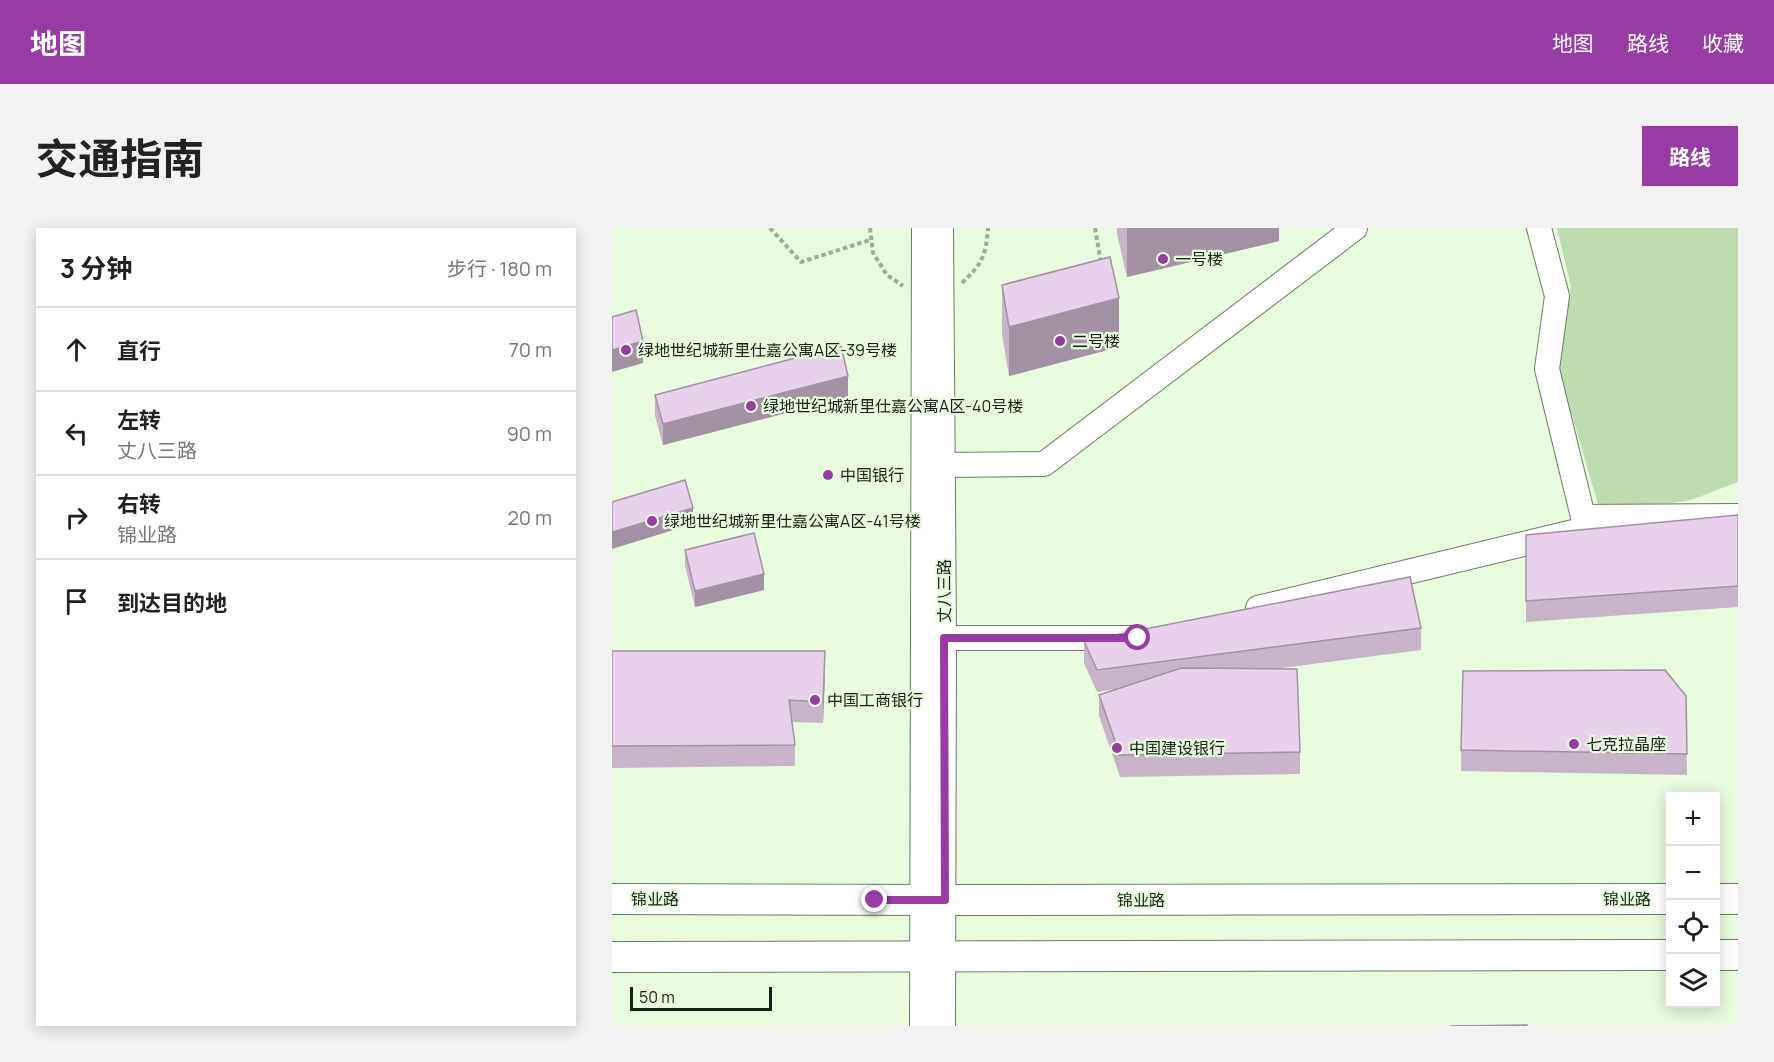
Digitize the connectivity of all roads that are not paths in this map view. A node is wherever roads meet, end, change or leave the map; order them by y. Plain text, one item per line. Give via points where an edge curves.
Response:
1 (924, 228) edge
2 (941, 228) edge
3 (1355, 228) edge
4 (1539, 228) edge
5 (943, 465) junction
6 (1738, 516) edge
7 (1583, 518) junction
8 (1242, 612) edge
9 (1161, 632) edge
10 (944, 638) junction
11 (612, 899) edge
12 (1666, 899) edge
13 (1720, 899) edge
14 (1738, 899) edge
15 (933, 900) junction
16 (1666, 955) edge
17 (1720, 955) edge
18 (1738, 955) edge
19 (612, 957) edge
20 (933, 957) junction
21 (922, 1026) edge
22 (943, 1026) edge

1 - 15 street, 丈八三路
2 - 5 street, 丈八三路
3 - 5 street via 1044,464
4 - 7 street via 1557,296 1547,369
5 - 10 street, 丈八三路
6 - 7 street
7 - 8 street via 1586,528
9 - 10 street via 1138,638
10 - 15 street, 丈八三路
11 - 15 main road, 锦业路
12 - 15 main road, 锦业路
13 - 14 main road
15 - 20 street, 丈八三路
16 - 20 main road
17 - 18 main road
19 - 20 main road
20 - 21 street, 丈八三路
20 - 22 street, 丈八三路

